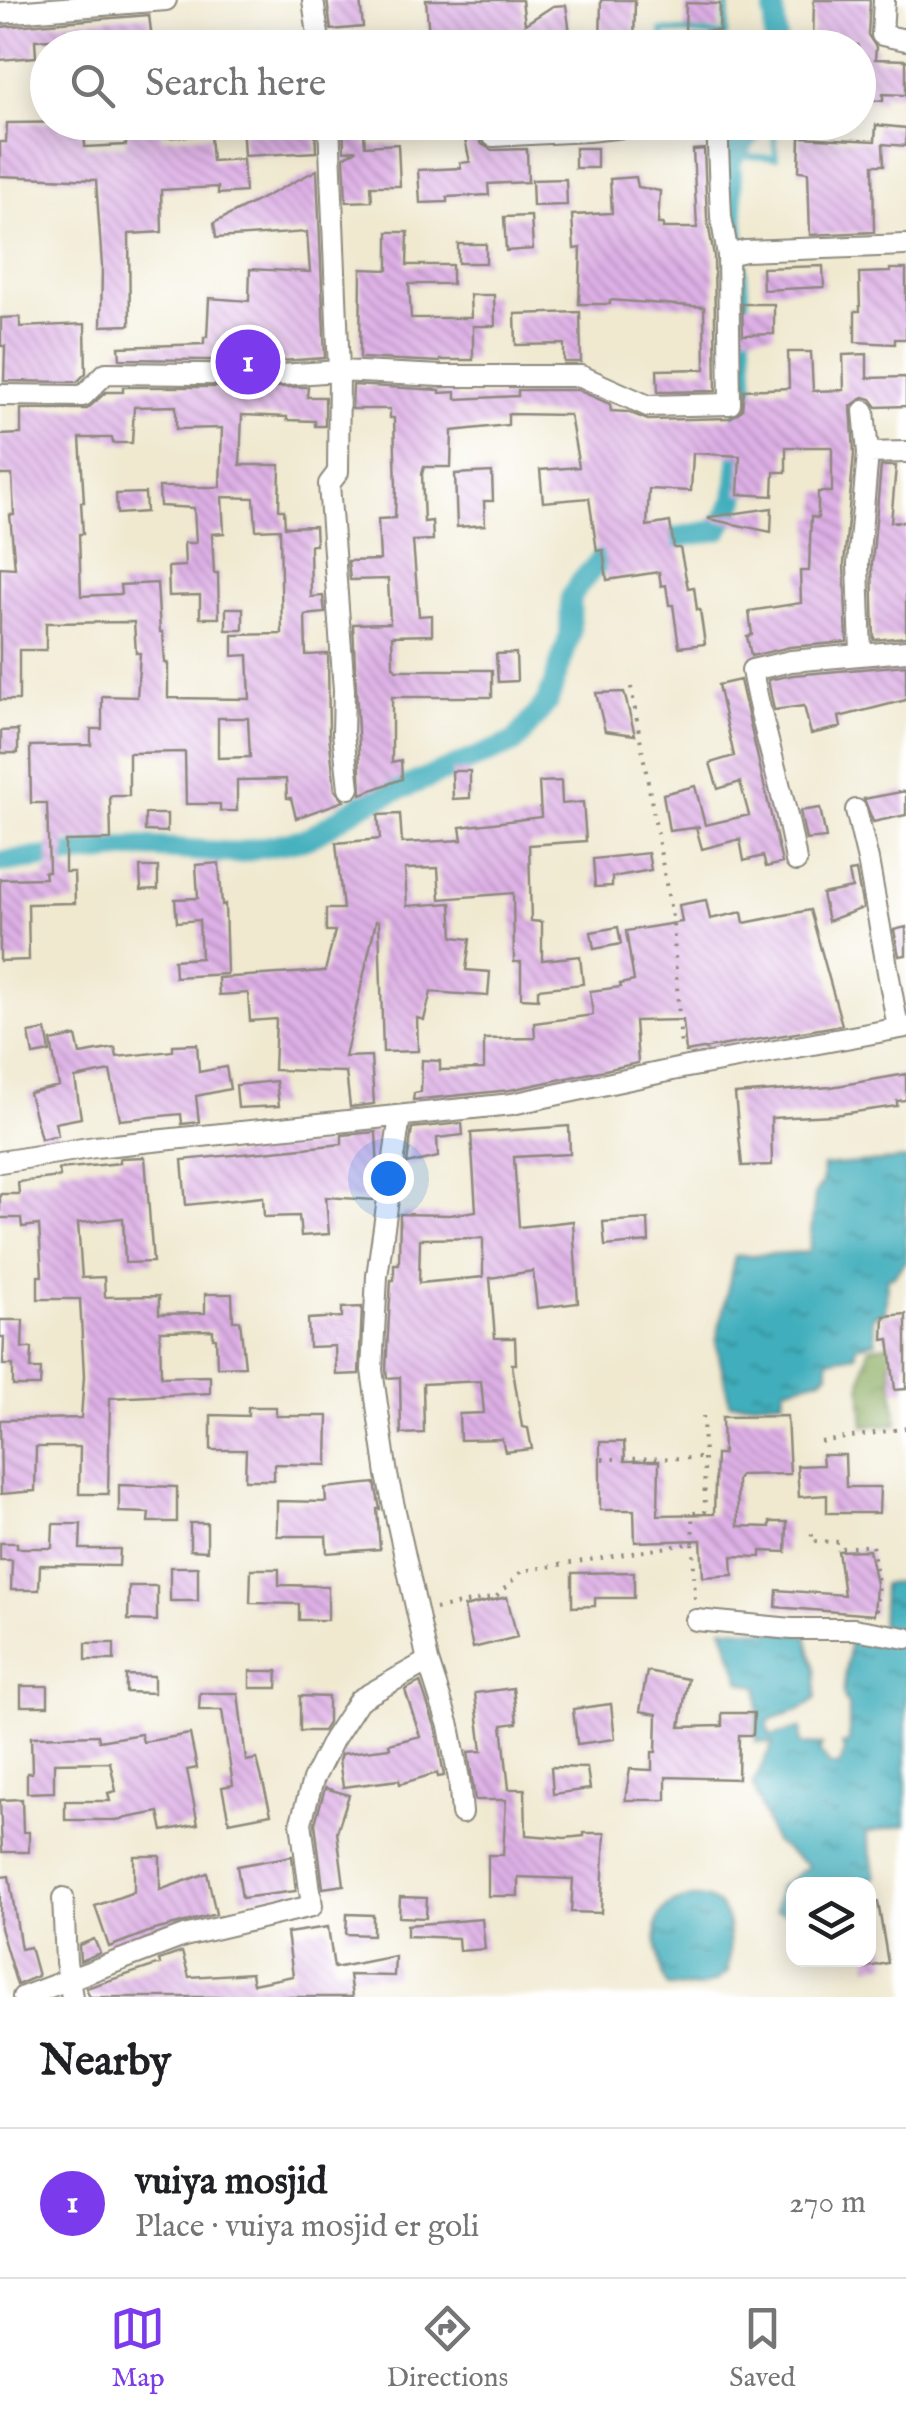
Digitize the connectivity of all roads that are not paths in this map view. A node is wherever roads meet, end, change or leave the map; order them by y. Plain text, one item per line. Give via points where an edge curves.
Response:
1 (166, 0) edge
2 (313, 0) edge
3 (884, 0) edge
4 (0, 13) edge
5 (317, 30) edge
6 (906, 40) edge
7 (330, 140) edge
8 (717, 140) edge
9 (906, 246) edge
10 (728, 255) junction
11 (339, 371) junction
12 (0, 395) edge
13 (864, 411) dead end
14 (906, 452) edge
15 (868, 454) junction
16 (906, 652) edge
17 (861, 654) junction
18 (350, 788) dead end
19 (856, 810) dead end
20 (796, 861) dead end
21 (902, 1028) edge
22 (400, 1116) junction
23 (0, 1162) edge
24 (696, 1620) road end
25 (906, 1638) edge
26 (428, 1661) junction
27 (462, 1814) dead end
28 (63, 1898) dead end
29 (70, 1988) edge
30 (24, 1997) edge

1 - 4 street
2 - 5 street
3 - 6 street via 882,35
7 - 11 street
8 - 10 street
9 - 10 street
10 - 11 street via 730,404 648,406 581,376
11 - 12 street via 106,373 82,396
11 - 18 street via 338,472 329,484
13 - 15 street
14 - 15 street
15 - 17 street via 858,564
16 - 17 street
17 - 20 street via 752,670
19 - 21 street
21 - 22 street via 512,1104
22 - 23 street via 95,1146
22 - 26 street via 372,1370 387,1475
24 - 25 street
26 - 27 street via 449,1726
26 - 29 street via 359,1700 313,1780 301,1822 312,1906 184,1936
28 - 29 street
29 - 30 street

